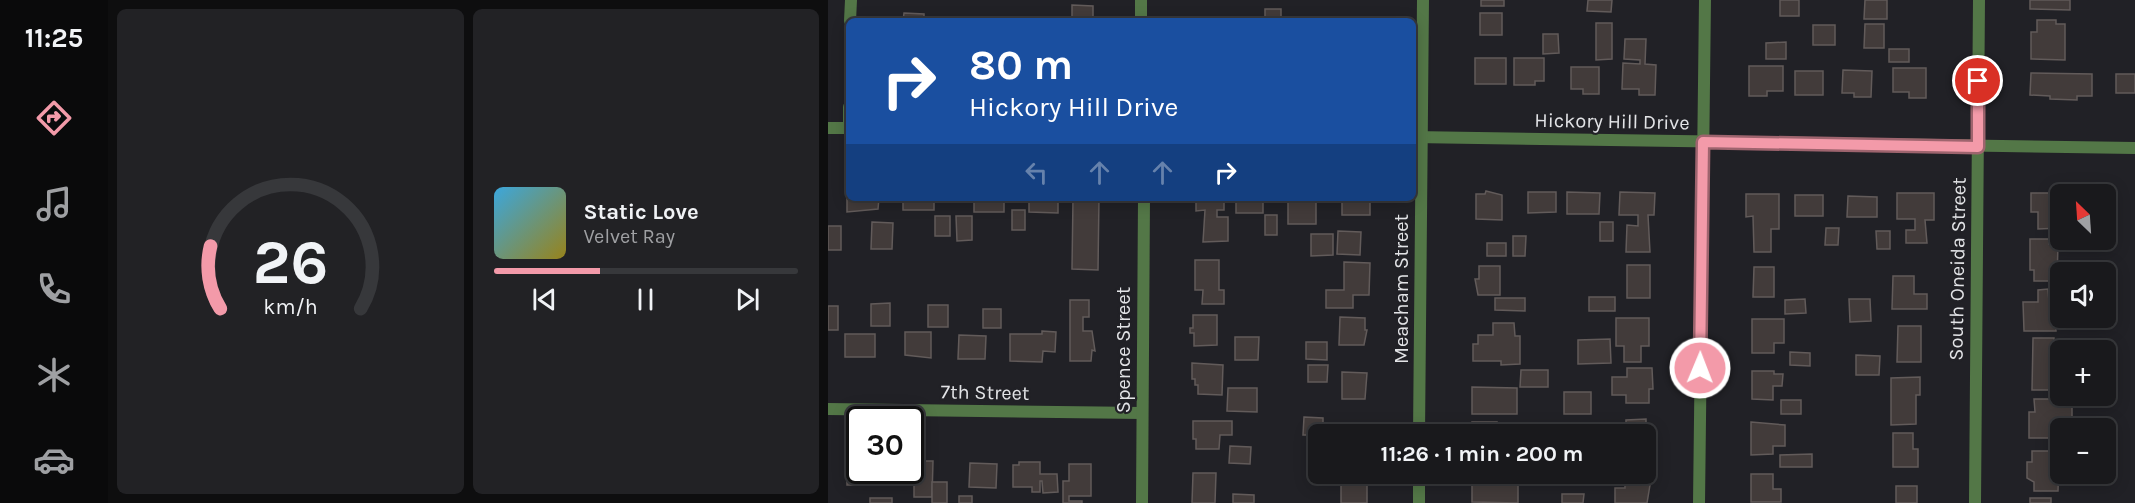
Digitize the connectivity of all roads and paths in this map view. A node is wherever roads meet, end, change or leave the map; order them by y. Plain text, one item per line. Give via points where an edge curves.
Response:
1 (850, 0) edge
2 (1141, 0) edge
3 (1423, 0) edge
4 (1705, 0) edge
5 (1979, 0) edge
6 (850, 18) edge
7 (1141, 18) edge
8 (828, 128) edge
9 (846, 128) edge
10 (1417, 137) edge
11 (1703, 142) junction
12 (1978, 147) junction
13 (2135, 148) edge
14 (1144, 201) edge
15 (828, 409) edge
16 (1142, 413) junction
17 (1419, 424) edge
18 (1419, 484) edge
19 (1142, 503) edge
20 (1419, 503) edge
21 (1698, 503) edge
22 (1975, 503) edge

1 - 6 street
2 - 7 street
3 - 10 street, Meacham Street
4 - 11 street
5 - 12 street, South Oneida Street
8 - 9 street
10 - 11 street, Hickory Hill Drive
10 - 17 street, Meacham Street
11 - 12 street, Hickory Hill Drive
11 - 21 street
12 - 13 street, Hickory Hill Drive
12 - 22 street, South Oneida Street
14 - 16 street, Spence Street
15 - 16 street, 7th Street
16 - 19 street, Spence Street
18 - 20 street

